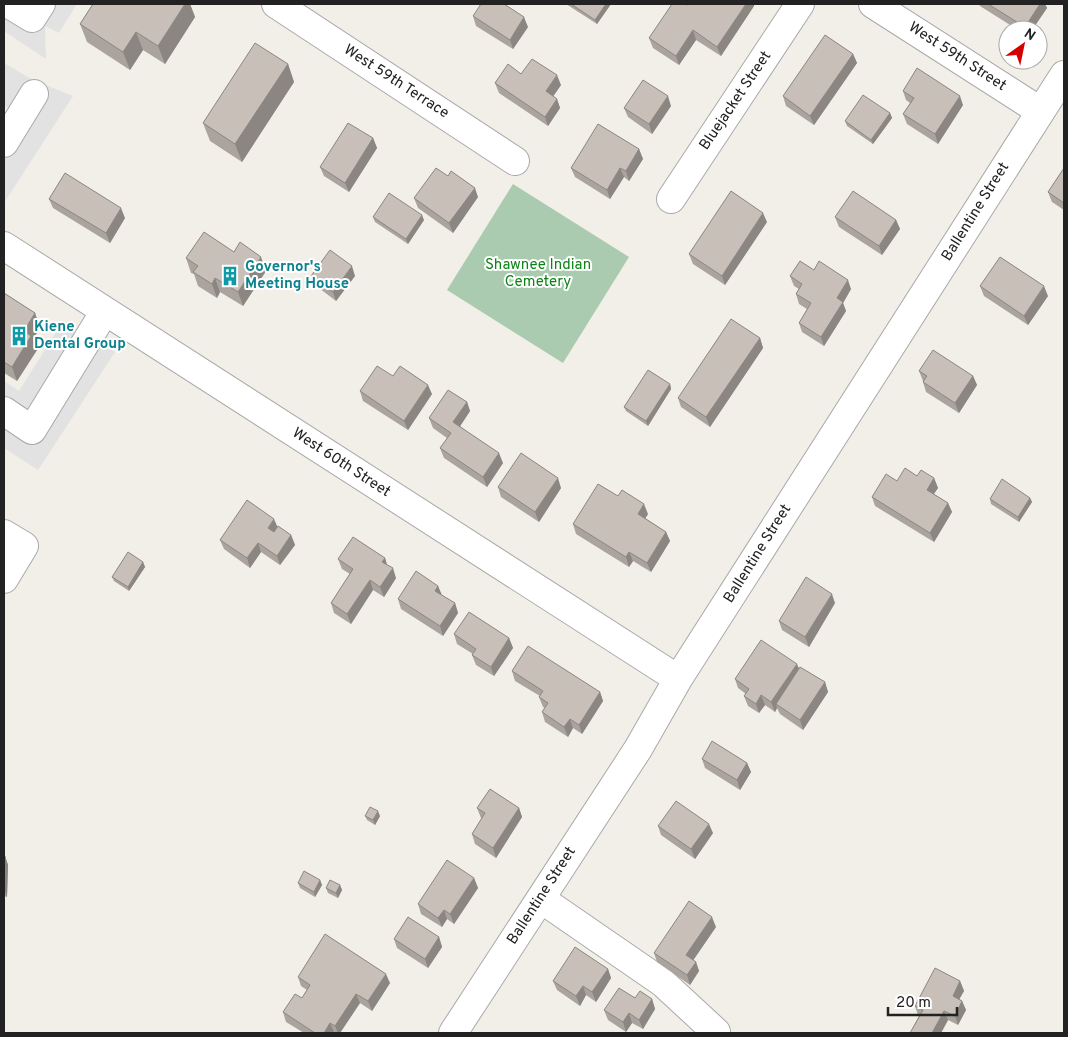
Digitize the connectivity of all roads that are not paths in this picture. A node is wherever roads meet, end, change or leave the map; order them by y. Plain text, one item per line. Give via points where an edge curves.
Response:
1 (9, 4) edge
2 (276, 4) edge
3 (800, 4) edge
4 (873, 4) edge
5 (37, 11) edge
6 (306, 14) edge
7 (1064, 74) edge
8 (34, 94) dead end
9 (1040, 111) junction
10 (4, 143) edge
11 (516, 161) dead end
12 (671, 198) dead end
13 (4, 246) edge
14 (105, 311) junction
15 (4, 411) edge
16 (4, 534) edge
17 (4, 579) edge
18 (678, 679) junction
19 (540, 899) junction
20 (716, 1032) dead end
21 (453, 1033) edge

1 - 5 street
2 - 6 street, West 59th Terrace
3 - 12 street, Bluejacket Street
4 - 9 street, West 59th Street
6 - 11 street, West 59th Terrace
7 - 9 street, Ballentine Street
8 - 10 street
9 - 18 street, Ballentine Street
13 - 14 street, West 60th Street
14 - 15 street via 32,430
14 - 18 street, West 60th Street
16 - 17 street via 24,546
18 - 19 street, Ballentine Street via 638,749
19 - 20 street via 664,983
19 - 21 street, Ballentine Street

